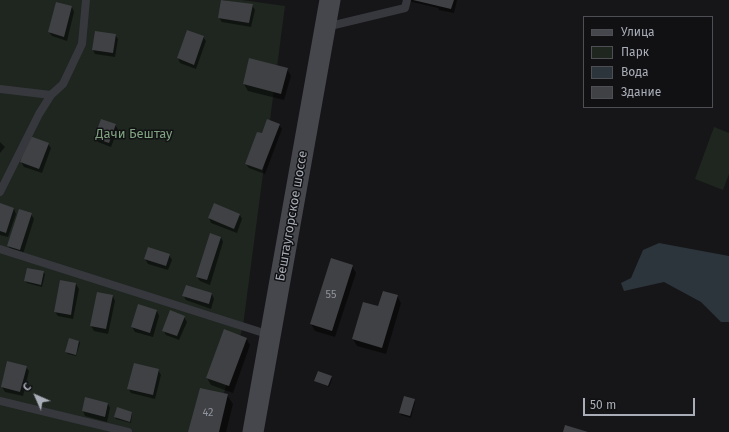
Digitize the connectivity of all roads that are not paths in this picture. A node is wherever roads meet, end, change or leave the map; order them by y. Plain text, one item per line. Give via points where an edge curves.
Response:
1 (86, 0) edge
2 (330, 0) edge
3 (407, 0) edge
4 (325, 27) junction
5 (0, 89) edge
6 (51, 95) junction
7 (0, 192) edge
8 (0, 249) edge
9 (270, 335) junction
10 (0, 401) edge
11 (128, 432) edge
12 (253, 432) edge

1 - 6 lane via 82,44 63,84
2 - 4 main road, Бештаугорское шоссе
3 - 4 lane via 405,8
4 - 9 main road, Бештаугорское шоссе
5 - 6 lane
6 - 7 lane
8 - 9 lane
9 - 12 main road, Бештаугорское шоссе
10 - 11 lane

